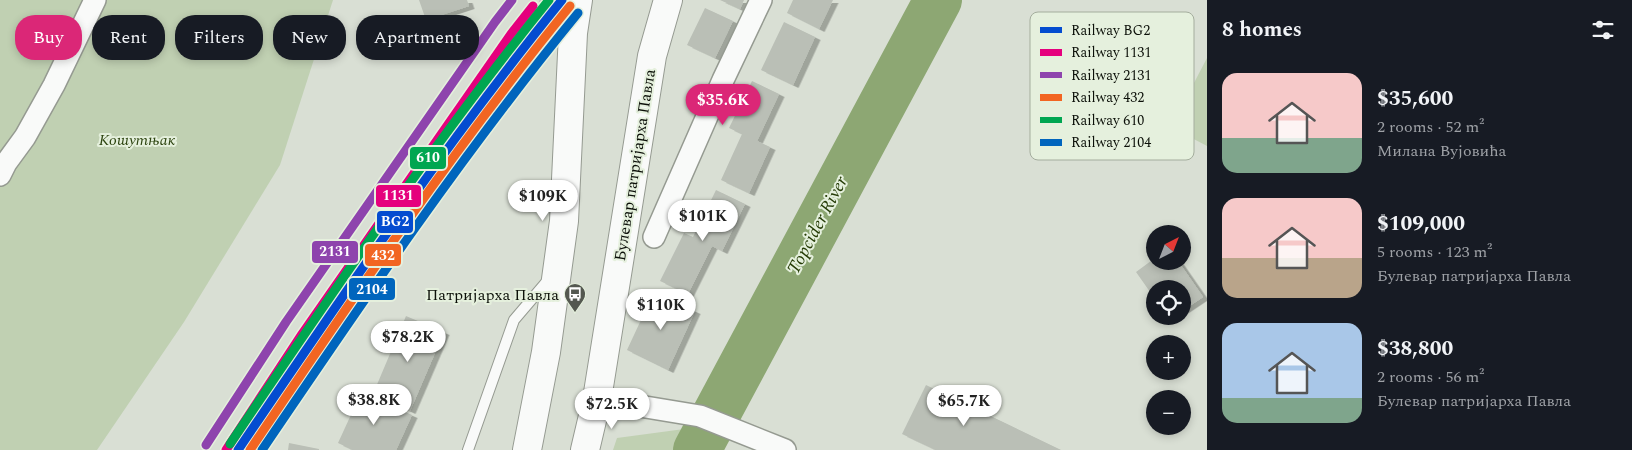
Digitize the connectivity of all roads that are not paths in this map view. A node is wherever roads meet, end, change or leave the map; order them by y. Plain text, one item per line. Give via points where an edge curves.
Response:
1 (95, 0) edge
2 (578, 0) edge
3 (668, 0) edge
4 (761, 0) edge
5 (0, 176) edge
6 (654, 237) dead end
7 (558, 268) junction
8 (597, 399) junction
9 (468, 450) edge
10 (526, 450) edge
11 (585, 450) edge
12 (786, 450) edge

1 - 5 street via 54,85
2 - 7 main road via 572,43 564,221
3 - 8 main road, Булевар патријарха Павла via 652,56
4 - 6 street
7 - 9 lane via 514,320
7 - 10 main road via 538,397
8 - 11 main road, Булевар патријарха Павла
8 - 12 street via 700,416

